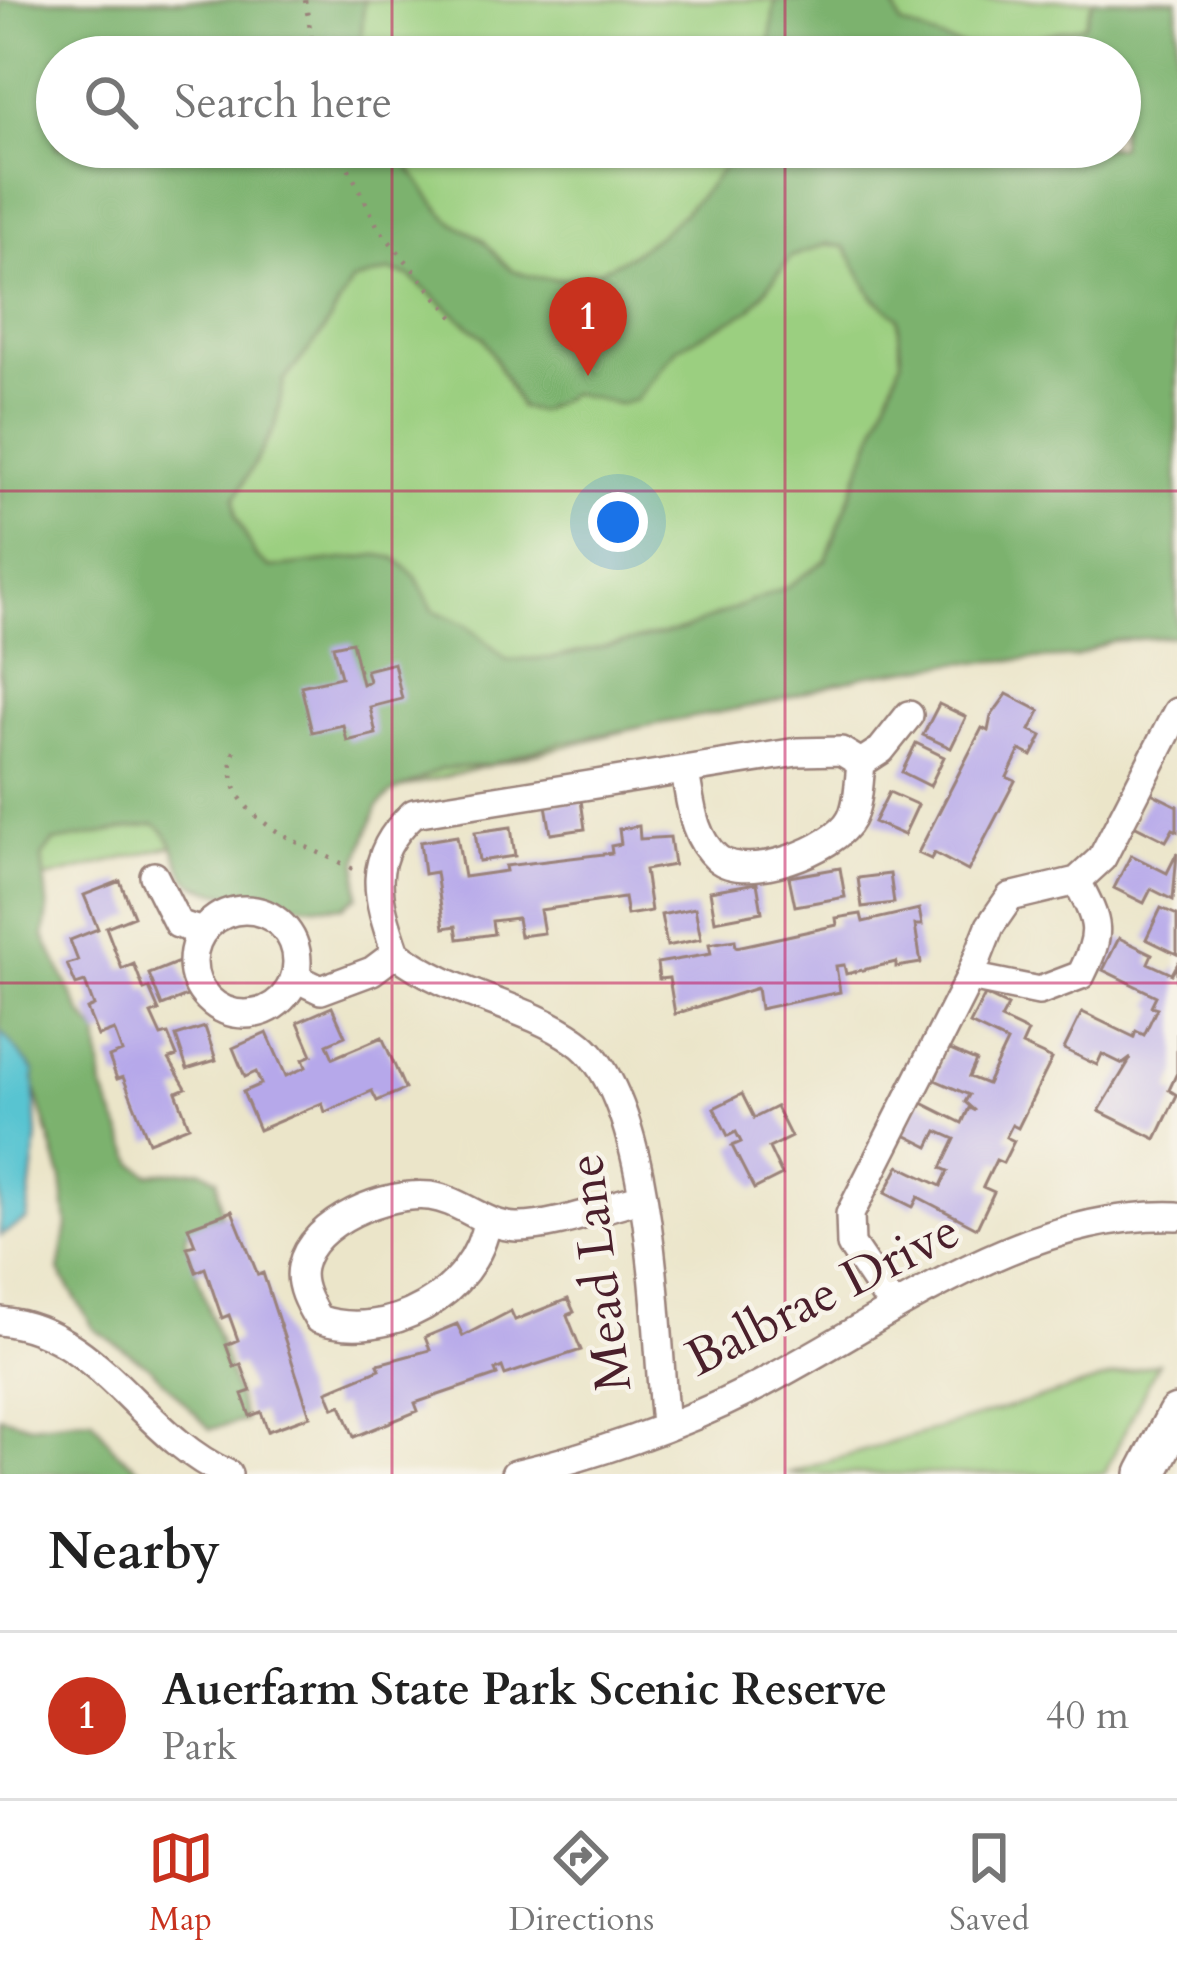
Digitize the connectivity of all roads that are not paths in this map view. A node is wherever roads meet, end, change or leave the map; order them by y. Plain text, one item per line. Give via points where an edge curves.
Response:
1 (1177, 712) edge
2 (909, 715) dead end
3 (861, 763) junction
4 (685, 772) junction
5 (154, 877) dead end
6 (1077, 881) junction
7 (202, 932) junction
8 (396, 952) junction
9 (970, 977) junction
10 (296, 978) junction
11 (641, 1198) junction
12 (1177, 1216) edge
13 (487, 1221) junction
14 (893, 1307) junction
15 (0, 1321) edge
16 (1177, 1415) edge
17 (664, 1424) junction
18 (228, 1474) edge
19 (515, 1474) edge
20 (1147, 1474) edge

1 - 6 street via 1102,857
2 - 3 street
3 - 4 street via 841,751 797,752
3 - 4 street via 851,820 830,844 746,868 721,861 698,834
4 - 8 street via 414,813 393,832 378,875
5 - 7 street via 178,924
6 - 9 street via 1010,897
6 - 9 street via 1098,918 1081,975 1039,991
7 - 10 street via 228,912 261,911 296,945
7 - 10 street via 193,966 208,999 223,1009 258,1013
8 - 10 street via 321,991
8 - 11 street, Mead Lane via 431,980 577,1041 612,1082 634,1136
9 - 14 street via 850,1214 851,1245
11 - 13 street via 518,1227
11 - 17 street, Mead Lane
12 - 14 street, Balbrae Drive via 1121,1220 1030,1245
13 - 13 street via 429,1196 342,1217 302,1267 308,1302 318,1319 341,1327 396,1321 467,1273
14 - 17 street, Balbrae Drive via 746,1392
15 - 18 street via 49,1332 79,1349 182,1448
16 - 20 main road
17 - 19 street, Balbrae Drive

